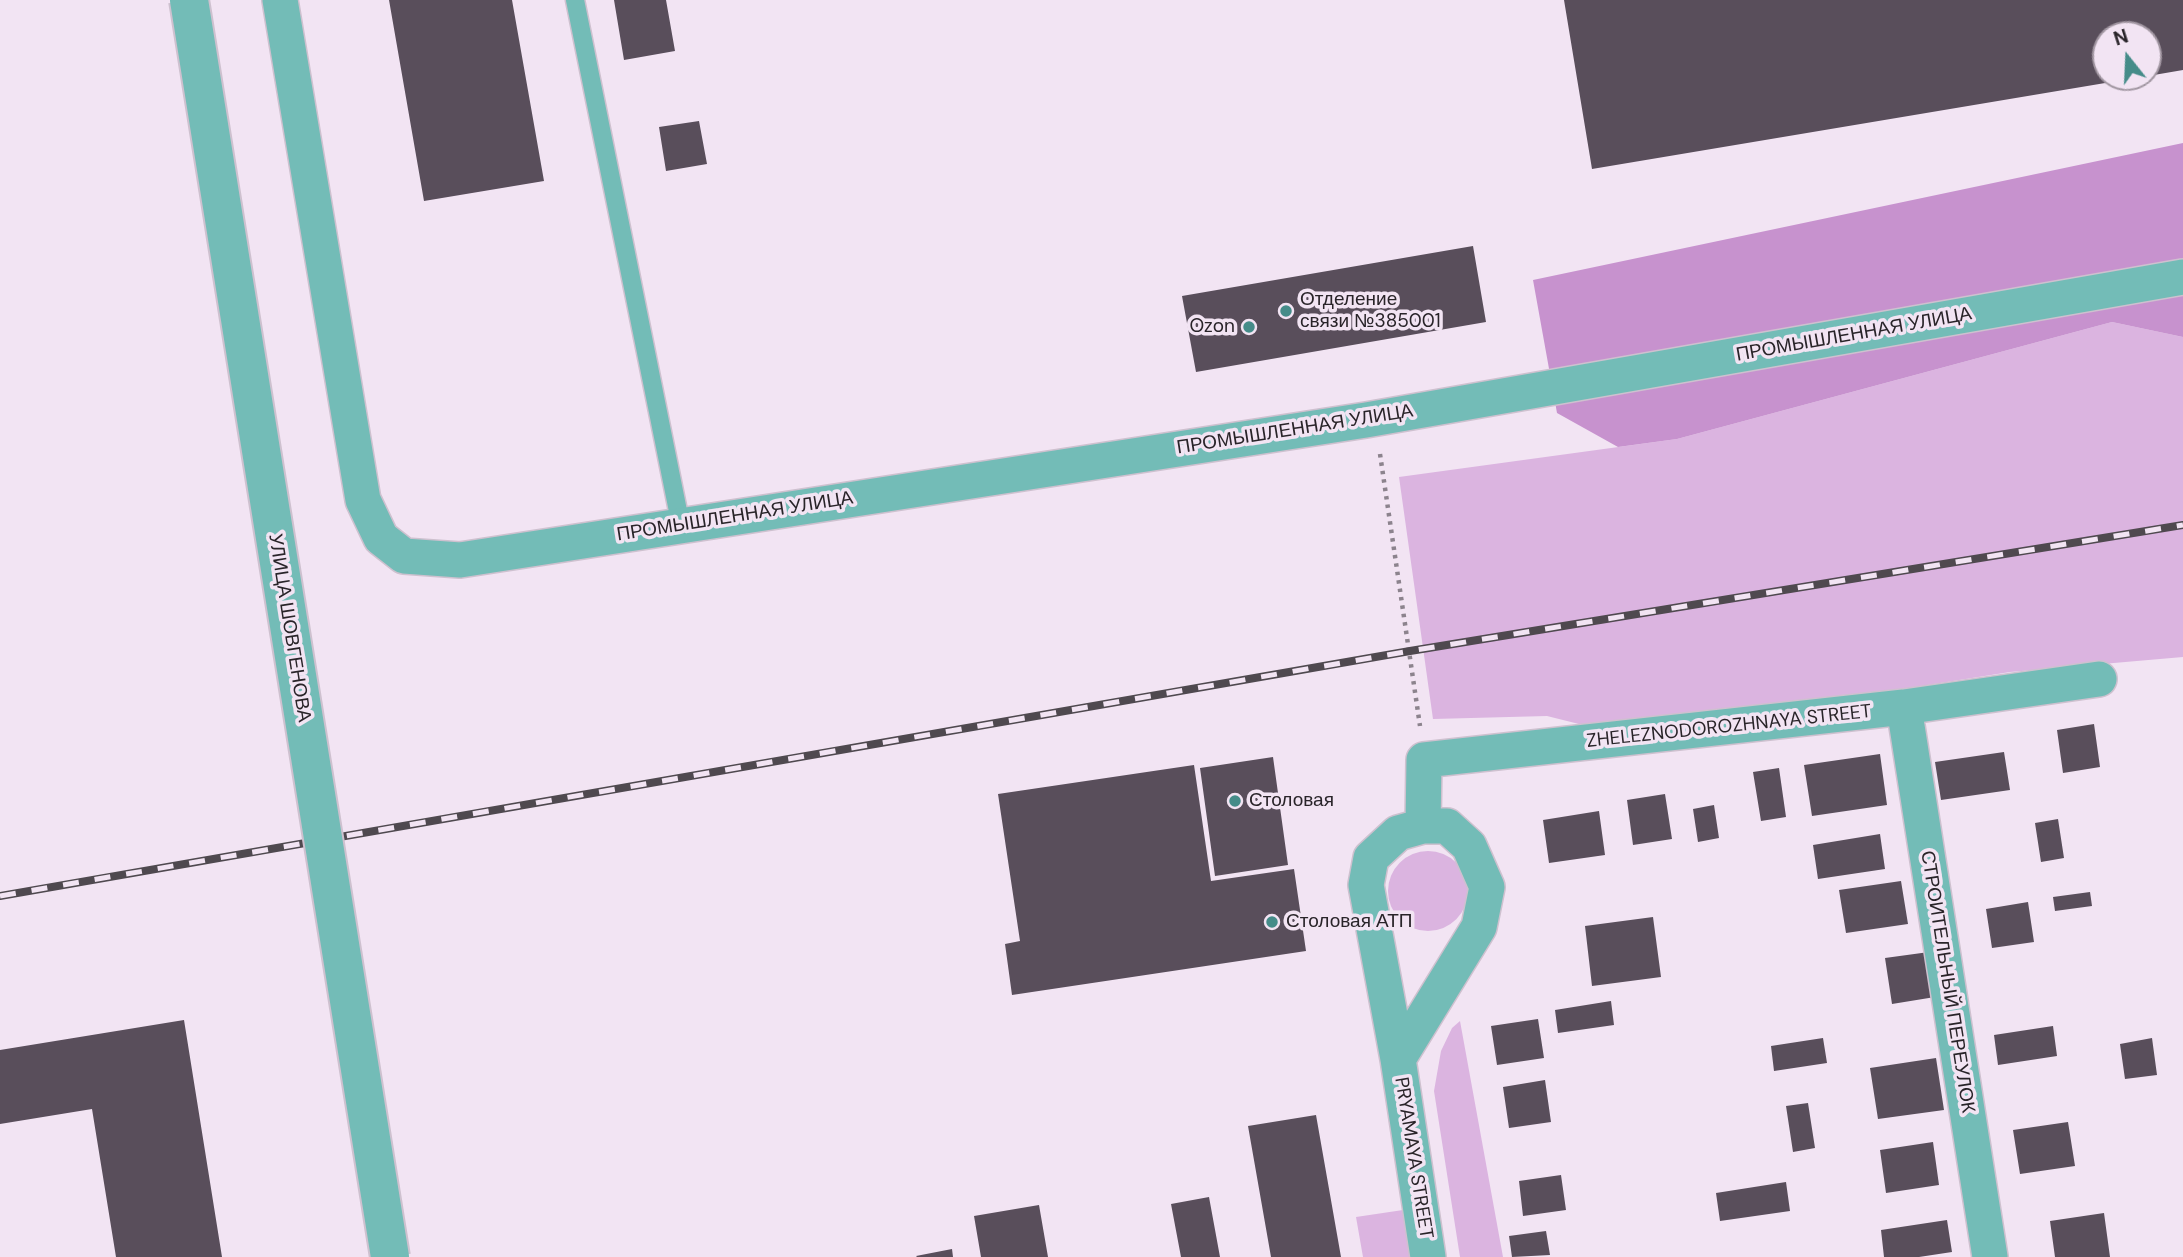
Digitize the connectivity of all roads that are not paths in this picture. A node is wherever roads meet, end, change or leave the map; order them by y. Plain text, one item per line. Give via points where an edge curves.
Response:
1 (189, 0) edge
2 (280, 0) edge
3 (575, 0) edge
4 (2183, 277) edge
5 (681, 526) junction
6 (2099, 679) dead end
7 (1904, 707) junction
8 (1423, 826) junction
9 (1398, 1059) junction
10 (390, 1257) edge
11 (1428, 1257) edge
12 (1990, 1257) edge

1 - 10 street, УЛИЦА ШОВГЕНОВА, bridge
2 - 5 street, ПРОМЫШЛЕННАЯ УЛИЦА via 363,500 381,538 404,556 460,560
3 - 5 lane
4 - 5 street, ПРОМЫШЛЕННАЯ УЛИЦА via 1374,419
6 - 7 street, ZHELEZNODOROZHNAYA STREET
7 - 8 street, ZHELEZNODOROZHNAYA STREET via 1424,760
7 - 12 street, СТРОИТЕЛЬНЫЙ ПЕРЕУЛОК
8 - 9 street, PRYAMAYA STREET via 1398,833 1371,858 1366,885
8 - 9 street, PRYAMAYA STREET via 1447,826 1469,846 1487,887 1479,927
9 - 11 street, PRYAMAYA STREET

